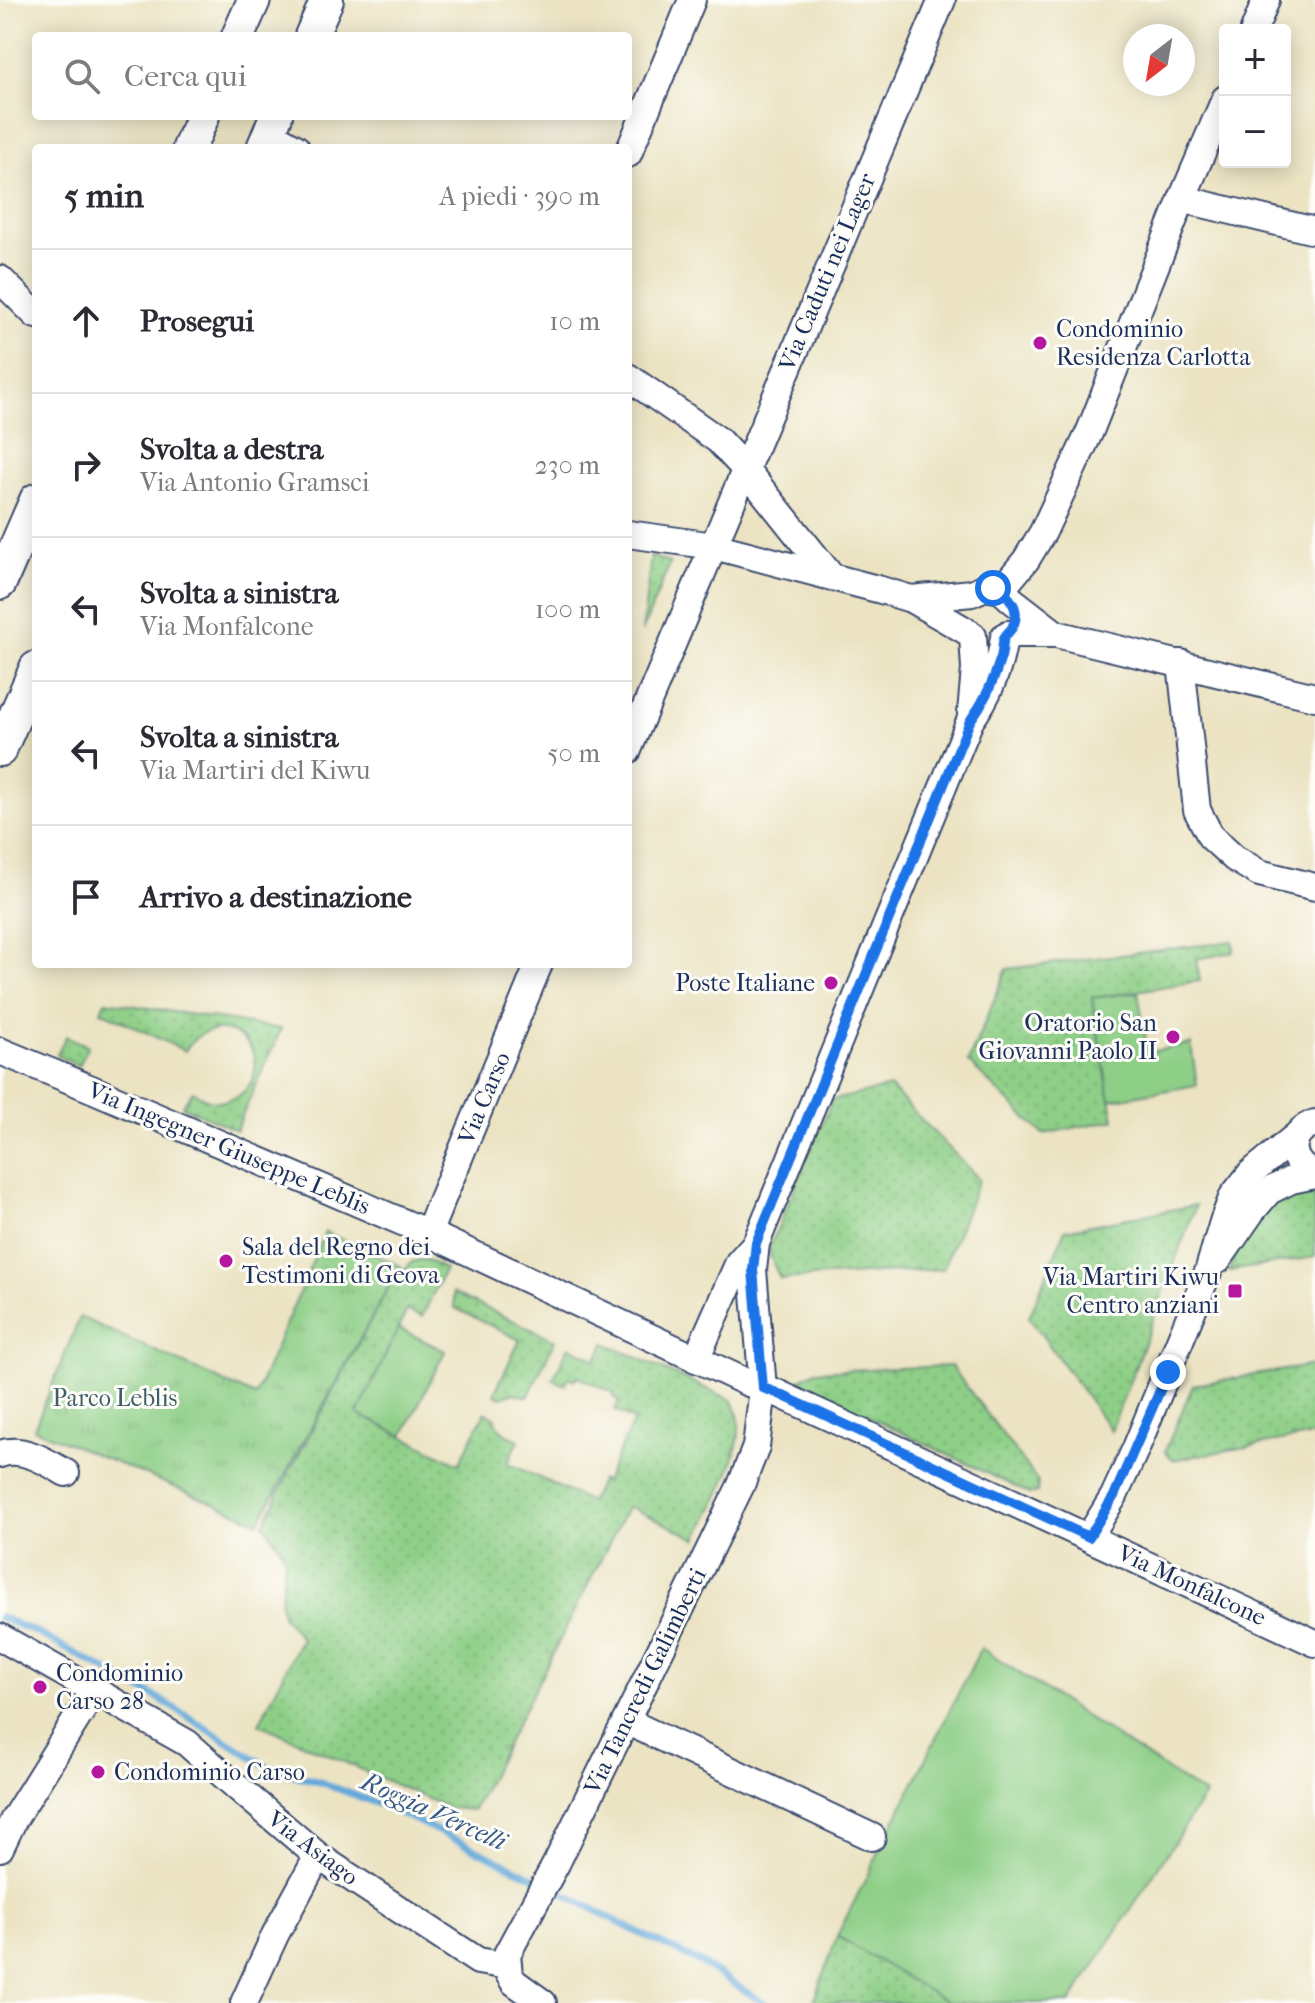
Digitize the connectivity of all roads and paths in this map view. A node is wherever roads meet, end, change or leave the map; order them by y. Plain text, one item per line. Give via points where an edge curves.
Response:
1 (254, 0) edge
2 (327, 0) edge
3 (692, 0) edge
4 (942, 0) edge
5 (1266, 0) edge
6 (1256, 24) edge
7 (240, 32) edge
8 (313, 32) edge
9 (1219, 113) edge
10 (201, 120) edge
11 (191, 144) edge
12 (632, 144) edge
13 (1182, 199) junction
14 (1315, 231) edge
15 (0, 279) edge
16 (32, 311) edge
17 (632, 380) edge
18 (745, 469) junction
19 (32, 509) edge
20 (632, 535) edge
21 (714, 546) junction
22 (830, 575) junction
23 (0, 583) edge
24 (972, 593) junction
25 (1006, 595) junction
26 (911, 599) junction
27 (970, 634) junction
28 (1056, 634) junction
29 (1006, 635) junction
30 (1181, 663) junction
31 (32, 677) edge
32 (1315, 697) edge
33 (970, 721) junction
34 (632, 741) edge
35 (0, 750) edge
36 (1315, 887) edge
37 (537, 968) edge
38 (0, 1051) edge
39 (1305, 1129) edge
40 (1315, 1175) edge
41 (428, 1233) junction
42 (756, 1243) junction
43 (1208, 1272) junction
44 (696, 1359) junction
45 (763, 1388) junction
46 (0, 1454) edge
47 (66, 1473) dead end
48 (1089, 1537) junction
49 (0, 1637) edge
50 (1315, 1643) edge
51 (94, 1691) junction
52 (626, 1721) junction
53 (872, 1837) dead end
54 (0, 1848) edge
55 (318, 1856) junction
56 (508, 1966) junction
57 (244, 2003) edge
58 (543, 2003) edge

1 - 7 street
2 - 8 street
3 - 12 street
4 - 18 street, Via Caduti nei Lager
5 - 6 street
9 - 13 street
10 - 11 street
13 - 14 street
13 - 25 street via 1090,431 1043,532
15 - 16 street
17 - 18 street via 718,440
18 - 21 street, Via Caduti nei Lager
18 - 22 street
19 - 23 street
20 - 21 street
21 - 22 street
21 - 34 street
22 - 26 street
24 - 25 street via 985,587
24 - 26 street
24 - 27 street via 961,614
25 - 28 street
25 - 29 street via 1016,616
26 - 27 street
27 - 29 street via 984,641
27 - 33 street via 975,669
28 - 29 street
28 - 30 street
29 - 33 street via 985,701
30 - 32 street
30 - 36 street via 1197,810 1211,837 1259,873
31 - 35 street
33 - 42 street
37 - 41 street, Via Carso
38 - 41 street, Via Ingegner Giuseppe Leblis
39 - 40 street via 1293,1151 1298,1165
39 - 43 street via 1251,1173 1233,1196
40 - 43 street via 1269,1191
41 - 44 street, Via Ingegner Giuseppe Leblis
42 - 44 street via 739,1262
42 - 45 street, Via Tancredi Galimberti via 753,1270
43 - 48 street via 1132,1457
44 - 45 street, Via Ingegner Giuseppe Leblis
45 - 48 street, Via Monfalcone
45 - 52 street, Via Tancredi Galimberti via 756,1447 741,1485
46 - 47 street via 18,1452
48 - 50 street, Via Monfalcone
49 - 51 street, Via Asiago
51 - 54 street
51 - 55 street, Via Asiago via 187,1743
52 - 53 street
52 - 56 street, Via Tancredi Galimberti via 511,1944
55 - 56 street, Via Asiago via 478,1961
55 - 57 street
56 - 58 street via 514,1982

